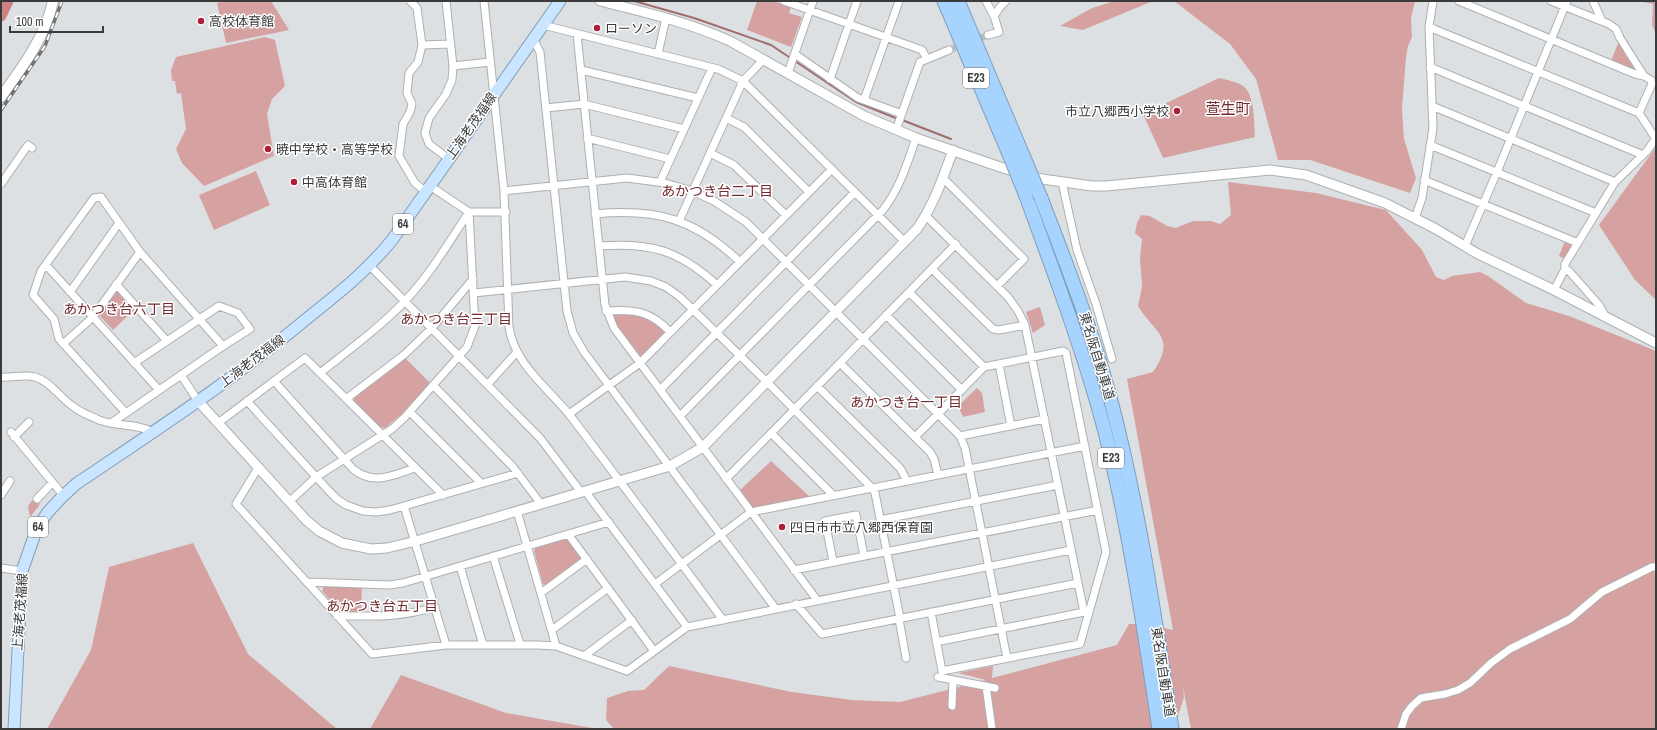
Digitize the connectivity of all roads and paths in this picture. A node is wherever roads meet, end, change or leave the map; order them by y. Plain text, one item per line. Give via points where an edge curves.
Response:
1 (53, 1) edge
2 (410, 1) edge
3 (446, 1) edge
4 (484, 1) edge
5 (560, 1) edge
6 (600, 1) edge
7 (784, 1) edge
8 (813, 1) edge
9 (857, 1) edge
10 (899, 1) edge
11 (936, 1) edge
12 (944, 1) edge
13 (958, 1) edge
14 (965, 1) edge
15 (986, 1) edge
16 (1006, 1) edge
17 (1432, 1) edge
18 (1459, 1) edge
19 (1552, 1) edge
20 (1593, 1) edge
21 (1566, 4) edge
22 (810, 10) junction
23 (994, 16) junction
24 (666, 18) junction
25 (1602, 21) junction
26 (849, 24) junction
27 (543, 25) junction
28 (1428, 27) junction
29 (577, 34) junction
30 (988, 35) tunnel mouth
31 (886, 37) junction
32 (533, 39) junction
33 (1551, 39) junction
34 (450, 44) junction
35 (422, 45) junction
36 (949, 50) tunnel mouth
37 (658, 54) junction
38 (793, 58) junction
39 (764, 59) junction
40 (927, 59) junction
41 (490, 62) junction
42 (453, 66) junction
43 (1430, 67) junction
44 (712, 68) junction
45 (581, 70) junction
46 (1538, 72) junction
47 (788, 73) junction
48 (1644, 76) junction
49 (1654, 78) edge
50 (830, 79) junction
51 (743, 81) junction
52 (494, 93) junction
53 (1, 97) edge
54 (698, 98) junction
55 (864, 100) junction
56 (584, 104) junction
57 (994, 105) junction
58 (1524, 105) junction
59 (1432, 106) junction
60 (546, 108) junction
61 (1639, 113) junction
62 (726, 118) junction
63 (899, 121) junction
64 (684, 129) junction
65 (587, 138) junction
66 (916, 138) junction
67 (1510, 139) junction
68 (1656, 139) edge
69 (1430, 145) junction
70 (32, 148) dead end
71 (952, 150) junction
72 (710, 153) junction
73 (1015, 154) junction
74 (1643, 155) junction
75 (449, 158) junction
76 (670, 159) junction
77 (832, 169) junction
78 (1497, 172) junction
79 (942, 178) junction
80 (1424, 180) junction
81 (592, 181) junction
82 (660, 182) junction
83 (1062, 182) junction
84 (1615, 182) junction
85 (1, 184) edge
86 (554, 185) junction
87 (428, 189) junction
88 (504, 191) junction
89 (692, 191) junction
90 (809, 192) junction
91 (855, 192) junction
92 (1483, 205) junction
93 (469, 212) junction
94 (506, 212) junction
95 (1596, 213) junction
96 (595, 214) junction
97 (786, 215) junction
98 (878, 215) junction
99 (926, 216) junction
100 (1415, 218) junction
101 (679, 221) junction
102 (119, 223) junction
103 (763, 239) junction
104 (905, 242) junction
105 (1578, 243) junction
106 (956, 244) junction
107 (599, 246) junction
108 (1465, 246) junction
109 (140, 252) junction
110 (740, 262) junction
111 (786, 262) junction
112 (46, 265) junction
113 (370, 266) junction
114 (932, 269) junction
115 (1565, 269) junction
116 (473, 279) junction
117 (602, 279) junction
118 (564, 283) junction
119 (116, 284) junction
120 (717, 285) junction
121 (809, 285) junction
122 (997, 286) junction
123 (508, 289) junction
124 (1554, 290) junction
125 (70, 292) junction
126 (909, 292) junction
127 (474, 293) junction
128 (405, 301) junction
129 (694, 309) junction
130 (606, 311) junction
131 (836, 312) junction
132 (886, 316) junction
133 (1605, 316) junction
134 (93, 317) junction
135 (198, 319) junction
136 (1025, 325) junction
137 (432, 328) junction
138 (670, 332) junction
139 (717, 332) junction
140 (863, 339) junction
141 (167, 341) junction
142 (1656, 343) edge
143 (63, 344) junction
144 (223, 346) junction
145 (516, 353) junction
146 (740, 355) junction
147 (460, 356) junction
148 (1032, 357) junction
149 (1112, 359) dead end
150 (840, 362) junction
151 (134, 363) junction
152 (640, 363) junction
153 (999, 364) junction
154 (984, 367) junction
155 (320, 373) junction
156 (181, 375) junction
157 (1, 377) edge
158 (274, 381) junction
159 (767, 382) junction
160 (488, 384) junction
161 (433, 385) junction
162 (609, 386) junction
163 (817, 386) junction
164 (159, 390) junction
165 (660, 390) junction
166 (962, 390) junction
167 (346, 399) junction
168 (198, 401) junction
169 (247, 401) junction
170 (794, 409) junction
171 (410, 412) junction
172 (126, 413) junction
173 (569, 414) junction
174 (938, 414) junction
175 (680, 416) junction
176 (1045, 419) junction
177 (28, 422) dead end
178 (111, 423) junction
179 (218, 423) junction
180 (1011, 426) junction
181 (153, 432) junction
182 (771, 433) junction
183 (382, 435) junction
184 (960, 436) junction
185 (915, 437) junction
186 (1085, 446) junction
187 (703, 447) junction
188 (1052, 452) junction
189 (344, 459) junction
190 (670, 466) junction
191 (258, 468) junction
192 (415, 468) junction
193 (969, 469) junction
194 (518, 473) junction
195 (938, 475) junction
196 (316, 477) junction
197 (726, 479) junction
198 (620, 481) junction
199 (10, 482) dead end
200 (52, 482) junction
201 (907, 482) junction
202 (481, 484) junction
203 (1058, 485) junction
204 (872, 488) junction
205 (583, 491) junction
206 (1, 495) edge
207 (64, 495) junction
208 (443, 495) junction
209 (833, 495) junction
210 (37, 499) dead end
211 (976, 501) junction
212 (289, 502) junction
213 (540, 504) junction
214 (404, 506) junction
215 (1098, 510) junction
216 (517, 511) junction
217 (751, 512) junction
218 (1064, 517) junction
219 (880, 520) junction
220 (608, 522) junction
221 (983, 533) junction
222 (568, 534) junction
223 (721, 535) junction
224 (416, 541) junction
225 (527, 546) junction
226 (1071, 550) junction
227 (886, 552) junction
228 (494, 556) junction
229 (864, 556) junction
230 (587, 559) junction
231 (833, 561) junction
232 (682, 564) junction
233 (460, 566) junction
234 (989, 566) junction
235 (1656, 567) edge
236 (1, 568) edge
237 (22, 570) junction
238 (794, 570) junction
239 (426, 577) junction
240 (307, 582) junction
241 (1078, 583) junction
242 (655, 584) junction
243 (893, 585) junction
244 (608, 588) junction
245 (541, 593) junction
246 (996, 599) junction
247 (817, 600) junction
248 (796, 604) junction
249 (435, 606) junction
250 (776, 609) junction
251 (931, 612) junction
252 (1086, 613) junction
253 (337, 616) junction
254 (899, 618) junction
255 (632, 620) junction
256 (723, 620) junction
257 (687, 627) junction
258 (1002, 629) junction
259 (552, 630) junction
260 (936, 642) junction
261 (483, 644) junction
262 (520, 644) junction
263 (446, 645) junction
264 (556, 646) junction
265 (654, 651) junction
266 (584, 656) junction
267 (906, 658) dead end
268 (1007, 658) junction
269 (954, 669) junction
270 (938, 677) dead end
271 (952, 680) junction
272 (986, 686) junction
273 (995, 688) dead end
274 (1166, 692) junction
275 (952, 706) dead end
276 (14, 729) edge
277 (992, 729) edge
278 (1160, 729) edge
279 (1172, 729) edge
280 (1175, 729) edge
281 (1401, 729) edge

1 - 53 main road via 38,40
2 - 35 street via 417,8
3 - 34 street
4 - 41 street
5 - 27 main road, 上海老茂福線 / 64
6 - 24 street
7 - 22 street
8 - 22 street
9 - 26 street
10 - 31 street
11 - 57 highway
12 - 57 highway, 東名阪自動車道 / E23
13 - 57 highway, 東名阪自動車道 / E23
14 - 57 highway
15 - 23 street
16 - 23 street
17 - 28 street
18 - 33 street
19 - 21 street
20 - 25 street
21 - 25 street
21 - 33 street
22 - 26 street
22 - 38 street
23 - 30 street via 999,32
24 - 37 street
24 - 39 street via 710,32
25 - 48 street via 1616,28
26 - 31 street
26 - 50 street
27 - 29 street
27 - 32 main road, 上海老茂福線 / 64
28 - 43 street
28 - 46 street
29 - 37 street
29 - 45 street
31 - 40 street via 922,50
31 - 55 street
32 - 52 main road, 上海老茂福線 / 64
32 - 60 street via 540,52
33 - 46 street
33 - 48 street
34 - 35 street
34 - 42 street
35 - 87 street via 418,62 409,73 408,95 412,104 403,124 399,156 416,183
36 - 40 street
37 - 44 street
38 - 47 street
38 - 50 street
39 - 47 street
39 - 51 street
40 - 63 street via 920,62
41 - 42 street
41 - 52 street
42 - 75 street via 450,86 429,118 425,132 429,144
43 - 58 street
43 - 59 street
44 - 51 street
44 - 54 street
45 - 54 street
45 - 56 street
46 - 58 street
46 - 61 street
47 - 63 street via 864,116
48 - 49 street
49 - 61 street
50 - 55 street
51 - 62 street
51 - 77 street
52 - 75 main road, 上海老茂福線 / 64
52 - 88 street
54 - 64 street
55 - 63 street
56 - 60 street
56 - 64 street
56 - 65 street
57 - 73 highway, 東名阪自動車道 / E23
58 - 67 street
58 - 74 street
59 - 67 street
59 - 69 street via 1433,128
60 - 86 street
61 - 68 street
62 - 72 street
62 - 90 street via 744,127
63 - 66 street
64 - 76 street
65 - 76 street
65 - 81 street
66 - 71 street
66 - 98 street via 899,185
67 - 78 street
67 - 84 street
68 - 74 street
69 - 78 street
69 - 80 street
70 - 85 street via 28,145
71 - 79 street
71 - 83 street via 1010,170
72 - 89 street
72 - 97 street via 732,163
73 - 274 highway, 東名阪自動車道 / E23, bridge via 1041,198 1079,299 1110,396 1132,489
73 - 278 highway, 東名阪自動車道 / E23, bridge via 1026,196 1068,312 1104,428 1127,536
74 - 84 street
75 - 87 main road, 上海老茂福線 / 64
76 - 82 street
77 - 90 street
77 - 91 street
78 - 92 street
78 - 95 street
79 - 99 street
79 - 122 street via 1024,259
80 - 92 street
80 - 100 street via 1422,198
81 - 82 street via 627,178
81 - 86 street
81 - 96 street
82 - 89 street
83 - 100 street via 1106,186 1259,171 1284,171 1306,175 1356,192
83 - 149 street via 1075,243
84 - 95 street
86 - 88 street
86 - 118 street
87 - 93 street
87 - 113 main road, 上海老茂福線 / 64
88 - 94 street
89 - 101 street
89 - 103 street via 724,207 746,222
90 - 97 street
91 - 98 street
91 - 111 street
92 - 105 street
92 - 108 street
93 - 94 street
93 - 116 street
93 - 128 street
94 - 123 street
95 - 105 street
96 - 101 street via 635,212
96 - 107 street
97 - 103 street
98 - 104 street
98 - 121 street
99 - 104 street
99 - 106 street
100 - 108 street
101 - 110 street via 710,238
102 - 109 street
102 - 112 street via 101,197 94,198
102 - 125 street
103 - 110 street
103 - 111 street
104 - 131 street
105 - 115 street via 1565,264
106 - 114 street
106 - 122 street
107 - 117 street
107 - 120 street via 624,244 671,254 696,267
108 - 124 street
109 - 119 street
109 - 135 street
110 - 120 street
111 - 121 street
111 - 139 street
112 - 125 street
112 - 143 street via 39,276 33,295 54,319
113 - 128 street
113 - 168 main road, 上海老茂福線 / 64 via 288,335
114 - 126 street
114 - 136 street via 993,329
115 - 124 street
115 - 133 street via 1599,305
116 - 127 street
116 - 137 street
117 - 118 street
117 - 129 street via 625,277 651,282 669,289
117 - 130 street
118 - 123 street
118 - 162 street via 567,311 573,333
119 - 134 street
119 - 141 street
120 - 129 street
121 - 131 street
121 - 146 street
122 - 136 street via 1013,303
123 - 127 street
123 - 145 street via 509,327
124 - 133 street
125 - 134 street
126 - 132 street
126 - 154 street
127 - 147 street via 474,331 470,343
128 - 137 street
128 - 155 street via 384,322
129 - 138 street
129 - 139 street
130 - 138 street via 639,311 651,316
130 - 152 street via 614,328
131 - 140 street
131 - 159 street
132 - 140 street
132 - 166 street
133 - 142 street
134 - 143 street
134 - 151 street
135 - 141 street
135 - 144 street
135 - 144 street via 219,306 238,313 250,329
136 - 148 street
137 - 147 street
137 - 167 street via 405,354
138 - 152 street
139 - 146 street
139 - 165 street
140 - 150 street
140 - 174 street
141 - 151 street
143 - 172 street
144 - 156 street
145 - 160 street
145 - 173 street
146 - 159 street
146 - 175 street
147 - 160 street
147 - 161 street
148 - 153 street
148 - 176 street
148 - 186 street via 1066,353
150 - 163 street
150 - 185 street
151 - 164 street
152 - 162 street
152 - 165 street
153 - 154 street
153 - 180 street
154 - 166 street
155 - 158 street via 305,358
155 - 167 street
156 - 164 street
156 - 168 street
157 - 178 street via 29,376 40,379 74,407
158 - 169 street
158 - 189 street
159 - 170 street
159 - 187 street
160 - 205 street via 540,438
161 - 171 street
161 - 194 street
162 - 173 street
162 - 190 street
163 - 170 street
163 - 201 street via 900,468
164 - 172 street
165 - 175 street
166 - 174 street
167 - 183 street
168 - 179 street
168 - 181 main road, 上海老茂福線 / 64
169 - 179 street
169 - 196 street
170 - 182 street
170 - 204 street
171 - 183 street
171 - 202 street
172 - 178 street
173 - 198 street
174 - 184 street
174 - 185 street
175 - 187 street
176 - 180 street
176 - 188 street
177 - 200 street via 13,435
178 - 181 street via 144,427
179 - 191 street
180 - 184 street
181 - 207 main road, 上海老茂福線 / 64 via 76,484
182 - 197 street
182 - 209 street
183 - 189 street
183 - 192 street
184 - 193 street
185 - 195 street via 932,456
186 - 188 street
186 - 215 street
187 - 190 street
187 - 197 street
188 - 193 street
188 - 203 street
189 - 192 street via 358,473 370,478 385,478
189 - 196 street
190 - 198 street
190 - 223 street
191 - 212 street
191 - 240 street via 236,504
192 - 208 street
193 - 195 street
193 - 211 street
194 - 202 street
194 - 213 street
195 - 201 street
196 - 212 street
196 - 214 street via 337,499 363,511 380,512
197 - 217 street
198 - 205 street
198 - 232 street
199 - 206 street
200 - 207 street
200 - 210 street
201 - 204 street
202 - 208 street
203 - 211 street
203 - 218 street
204 - 209 street
204 - 219 street
205 - 213 street
205 - 220 street
207 - 237 main road, 上海老茂福線 / 64 via 48,512 38,528
208 - 214 street
209 - 217 street
211 - 219 street
211 - 221 street
212 - 224 street via 312,526 342,543 380,549
213 - 216 street
214 - 224 street
215 - 218 street
215 - 252 street via 1106,552
216 - 224 street
216 - 225 street
217 - 223 street
217 - 238 street
218 - 221 street
218 - 226 street
219 - 227 street
220 - 222 street
220 - 242 street
221 - 227 street
221 - 234 street
222 - 225 street
222 - 230 street
223 - 232 street
223 - 250 street
224 - 239 street
225 - 228 street
225 - 245 street
226 - 234 street
226 - 241 street
227 - 229 street
227 - 243 street
228 - 233 street
228 - 262 street
229 - 231 street
229 - 231 street via 856,514 825,521
230 - 244 street
230 - 245 street
231 - 238 street
232 - 242 street
232 - 256 street
233 - 239 street
233 - 261 street
234 - 243 street
234 - 246 street
235 - 281 street via 1602,592 1570,619 1510,650 1458,690 1421,698 1406,714
236 - 237 street
237 - 276 main road, 上海老茂福線 / 64
238 - 247 street
239 - 240 street via 389,585
239 - 249 street
240 - 253 street
241 - 246 street
241 - 252 street
242 - 257 street
243 - 247 street
243 - 254 street
244 - 255 street
244 - 259 street
245 - 259 street
246 - 251 street
246 - 258 street
247 - 248 street
248 - 250 street
248 - 254 street via 822,634
249 - 253 street via 404,615
249 - 263 street
250 - 256 street
251 - 254 street
251 - 260 street
252 - 258 street
252 - 268 street via 1080,644
253 - 263 street via 372,654
254 - 267 street
255 - 265 street
255 - 266 street
256 - 257 street
257 - 265 street
258 - 260 street
258 - 268 street
259 - 264 street
260 - 269 street via 942,671
261 - 262 street
261 - 263 street
262 - 264 street
264 - 266 street
265 - 266 street via 627,671
268 - 269 street
269 - 271 street
270 - 271 street
271 - 272 street
271 - 275 street
272 - 273 street
272 - 277 street
274 - 279 highway, 東名阪自動車道 / E23
274 - 280 highway

